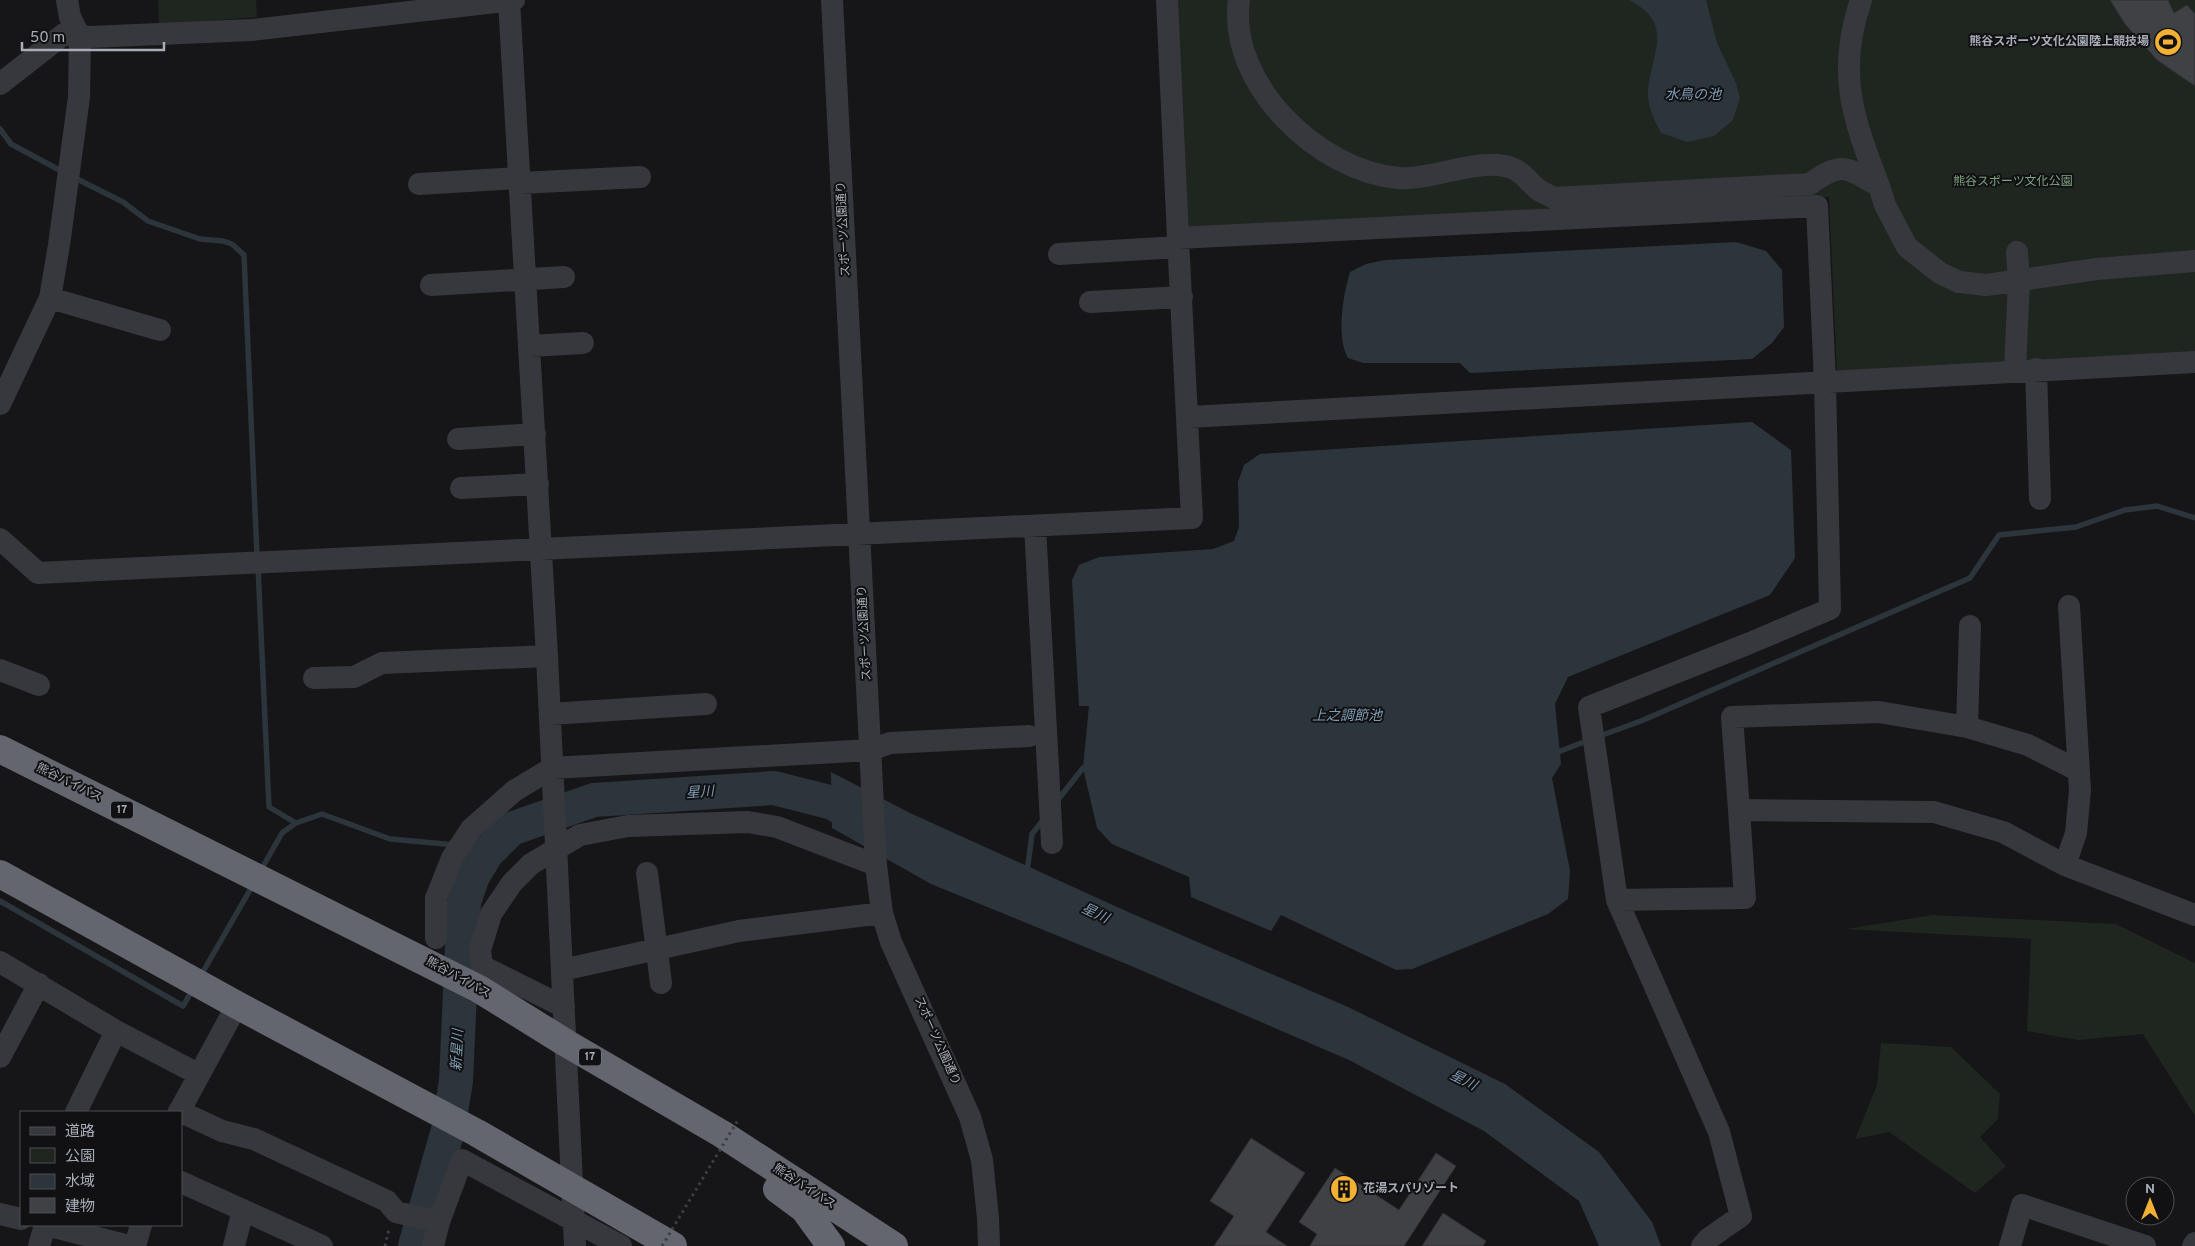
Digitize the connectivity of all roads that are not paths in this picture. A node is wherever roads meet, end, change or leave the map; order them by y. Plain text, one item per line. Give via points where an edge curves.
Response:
1 (67, 0) edge
2 (511, 0) edge
3 (832, 0) edge
4 (1167, 0) edge
5 (1239, 0) edge
6 (1861, 0) edge
7 (80, 37) junction
8 (0, 84) edge
9 (640, 177) dead end
10 (519, 180) junction
11 (419, 184) dead end
12 (1879, 186) junction
13 (1179, 242) junction
14 (2017, 252) dead end
15 (1059, 254) dead end
16 (2195, 261) edge
17 (564, 277) dead end
18 (526, 279) junction
19 (2019, 281) junction
20 (431, 285) dead end
21 (1182, 297) junction
22 (50, 298) junction
23 (1090, 302) dead end
24 (160, 330) dead end
25 (583, 343) dead end
26 (530, 346) junction
27 (2195, 362) edge
28 (2026, 370) junction
29 (1825, 381) junction
30 (0, 404) edge
31 (1188, 417) junction
32 (535, 434) junction
33 (458, 439) dead end
34 (538, 484) junction
35 (460, 488) dead end
36 (2040, 499) dead end
37 (1035, 526) junction
38 (859, 535) junction
39 (0, 539) edge
40 (541, 548) junction
41 (2069, 606) dead end
42 (1970, 626) dead end
43 (547, 656) junction
44 (0, 670) edge
45 (314, 678) dead end
46 (39, 685) dead end
47 (706, 704) dead end
48 (550, 714) junction
49 (1967, 727) junction
50 (1029, 736) dead end
51 (0, 749) edge
52 (872, 757) junction
53 (552, 768) junction
54 (2079, 771) junction
55 (1739, 810) junction
56 (1052, 843) dead end
57 (555, 848) junction
58 (876, 865) junction
59 (2064, 865) junction
60 (647, 873) dead end
61 (0, 874) edge
62 (1617, 900) junction
63 (882, 913) junction
64 (2195, 915) edge
65 (657, 950) junction
66 (434, 951) junction
67 (0, 962) edge
68 (562, 970) junction
69 (661, 983) dead end
70 (39, 984) junction
71 (237, 1005) junction
72 (564, 1006) junction
73 (116, 1031) junction
74 (566, 1043) junction
75 (0, 1057) edge
76 (198, 1074) junction
77 (76, 1111) edge
78 (180, 1111) edge
79 (182, 1113) edge
80 (703, 1123) junction
81 (182, 1182) edge
82 (573, 1188) junction
83 (243, 1210) junction
84 (0, 1214) edge
85 (20, 1219) edge
86 (574, 1221) junction
87 (438, 1222) junction
88 (45, 1226) edge
89 (49, 1226) edge
90 (141, 1226) edge
91 (2195, 1243) edge
92 (39, 1246) edge
93 (129, 1246) edge
94 (135, 1246) edge
95 (234, 1246) edge
96 (322, 1246) edge
97 (434, 1246) edge
98 (575, 1246) edge
99 (621, 1246) edge
100 (673, 1246) edge
101 (831, 1246) edge
102 (894, 1246) edge
103 (989, 1246) edge
104 (1702, 1246) edge
105 (2010, 1246) edge
106 (2145, 1246) edge
107 (2193, 1246) edge

1 - 7 street via 70,17
2 - 7 street via 252,30
2 - 10 street
3 - 38 street, スポーツ公園通り
4 - 13 street
5 - 12 street via 1240,37 1248,65 1264,95 1282,118 1309,139 1363,170 1398,178 1425,176 1480,164 1508,168 1554,198 1810,184 1834,169 1856,173
6 - 12 street via 1849,50 1849,92 1858,131
7 - 8 street via 64,34
7 - 22 street via 79,96
9 - 10 street
10 - 11 street
10 - 18 street
12 - 19 street via 1884,205 1907,247 1940,273 1959,282 1986,285
13 - 15 street
13 - 21 street
13 - 29 street via 1817,206
14 - 19 street
16 - 19 street via 2097,268
17 - 18 street
18 - 20 street
18 - 26 street
19 - 28 street
21 - 23 street
21 - 31 street
22 - 24 street
22 - 30 street
25 - 26 street
26 - 32 street
27 - 28 street
28 - 29 street
28 - 36 street
29 - 31 street
29 - 62 street via 1830,609 1589,707
31 - 37 street via 1192,518
32 - 33 street
32 - 34 street
34 - 35 street
34 - 40 street
37 - 38 street
37 - 56 street
38 - 40 street
38 - 52 street, スポーツ公園通り
39 - 40 street via 38,573
40 - 43 street
41 - 54 street
42 - 49 street
43 - 45 street via 382,663 354,677
43 - 48 street
44 - 46 street
47 - 48 street
48 - 53 street
49 - 54 street via 2028,745
49 - 55 street via 1879,712 1732,717
50 - 52 street via 890,743
51 - 66 highway, 熊谷バイパス / 17 via 256,876
52 - 53 street
52 - 58 street, スポーツ公園通り
53 - 57 street
53 - 66 street via 514,791 471,830 452,858 436,898
54 - 59 street via 2076,833
55 - 59 street via 1934,812 2003,832
55 - 62 street via 1745,898
57 - 58 street via 580,834 628,826 748,822 777,827
57 - 68 street
57 - 72 street via 531,864 512,883 491,914 480,950 482,966
58 - 63 street, スポーツ公園通り
59 - 64 street
60 - 65 street
61 - 71 highway
62 - 104 street via 1719,1132 1741,1216
63 - 65 street via 739,931
63 - 103 street, スポーツ公園通り via 891,942 970,1117 982,1160
65 - 68 street
65 - 69 street
66 - 74 highway, 熊谷バイパス / 17 via 479,989
67 - 70 street
68 - 72 street
70 - 73 street
70 - 75 street
71 - 76 street
71 - 82 highway via 419,1101
72 - 74 street
73 - 76 street
73 - 77 street
74 - 80 highway, 熊谷バイパス / 17
74 - 82 street
76 - 78 street
79 - 87 street via 222,1131 254,1139 387,1201 396,1212
80 - 101 highway via 713,1145 804,1209
80 - 102 highway, 熊谷バイパス / 17
81 - 83 street
82 - 86 street
82 - 100 highway
83 - 95 street
83 - 96 street
84 - 85 street
86 - 87 street via 462,1160
86 - 98 street
86 - 99 street
87 - 97 street
88 - 92 street
89 - 93 street
90 - 94 street
91 - 107 street
105 - 106 street via 2022,1205

